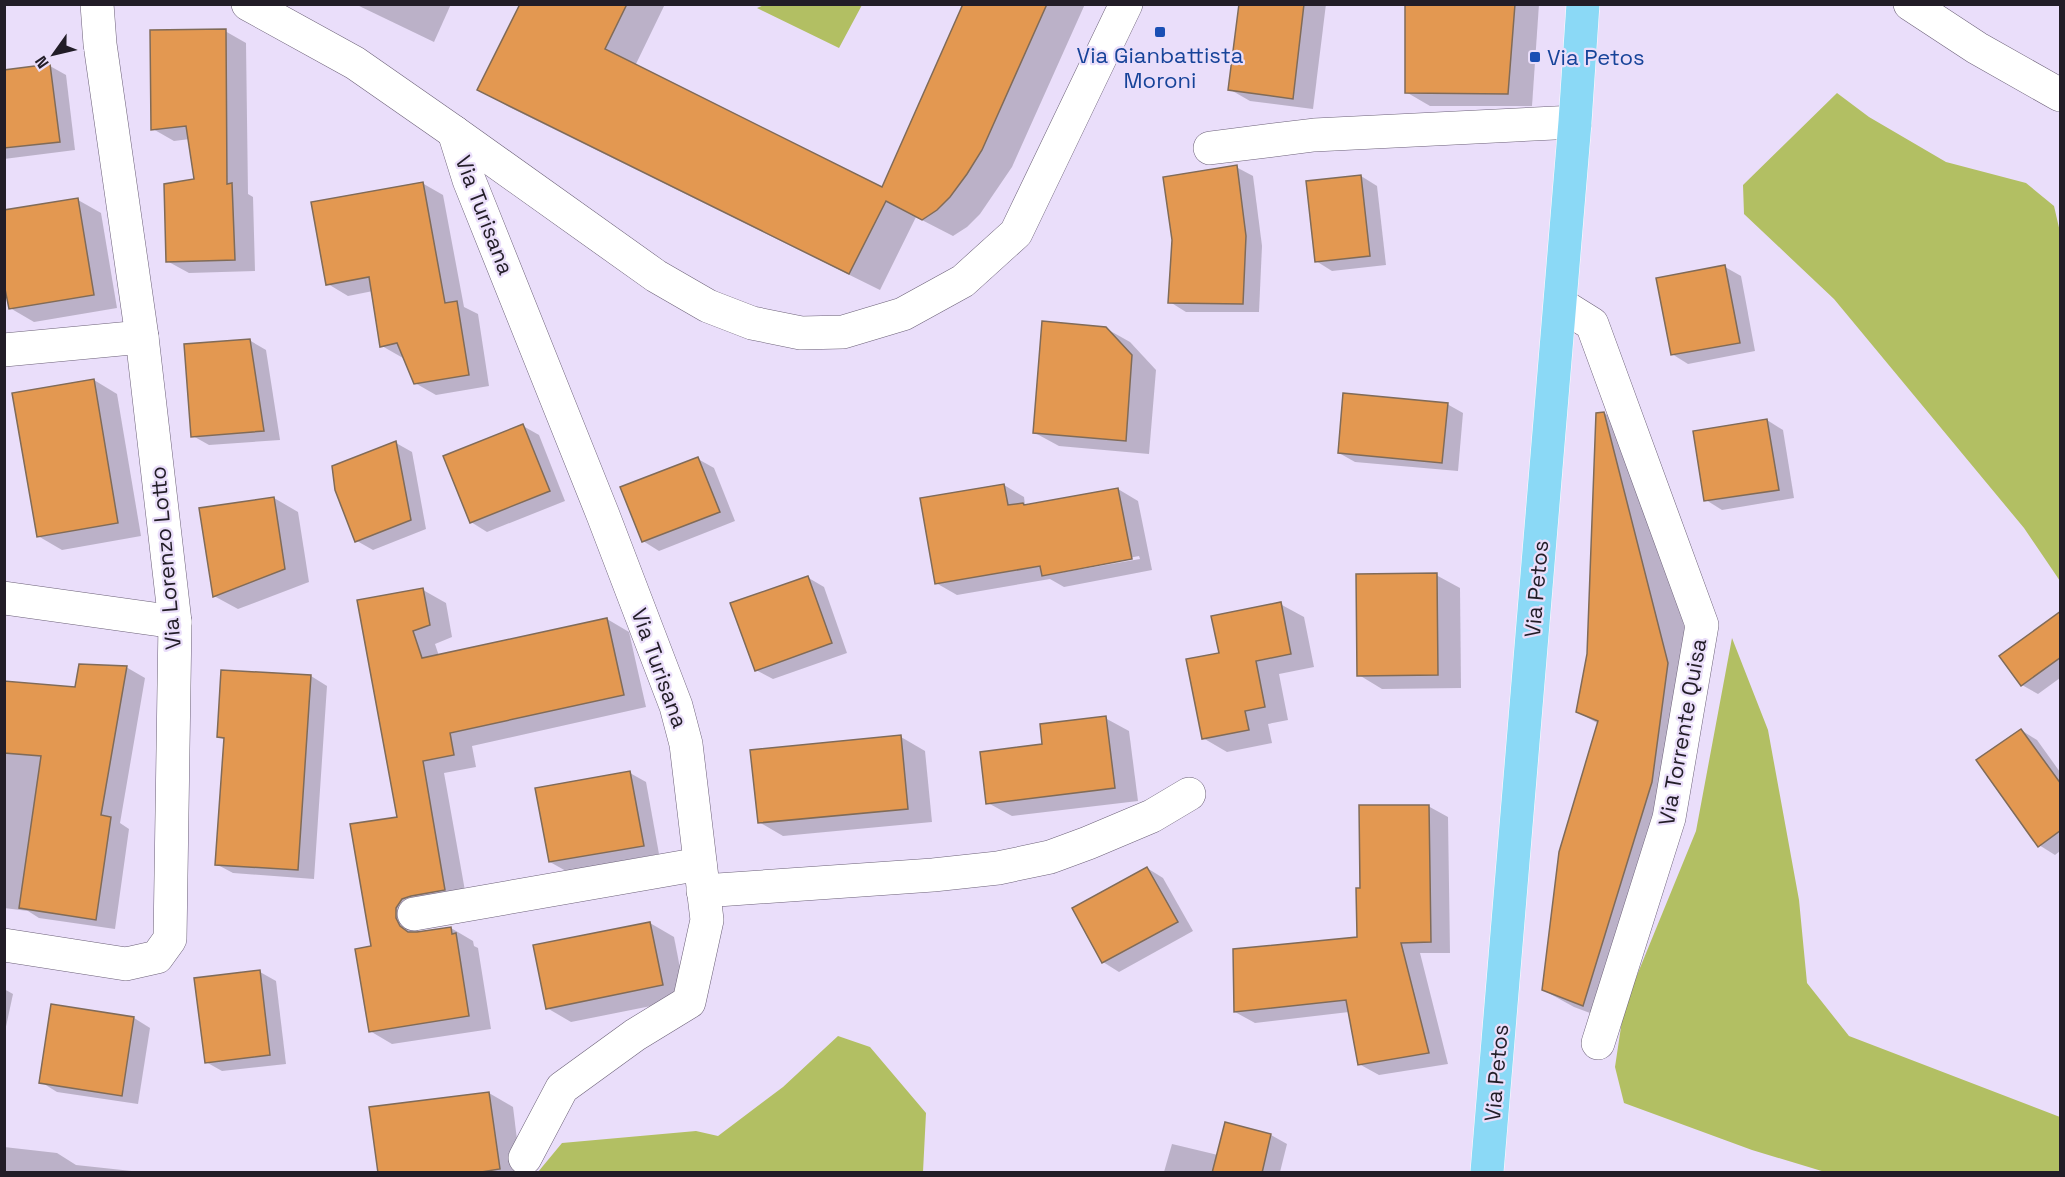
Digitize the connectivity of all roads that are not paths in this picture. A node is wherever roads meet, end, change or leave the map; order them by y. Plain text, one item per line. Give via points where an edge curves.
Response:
1 (97, 4) edge
2 (248, 4) edge
3 (1126, 4) edge
4 (1583, 4) edge
5 (1910, 4) edge
6 (2061, 94) edge
7 (1575, 122) junction
8 (454, 132) junction
9 (1210, 148) dead end
10 (1560, 304) junction
11 (142, 337) junction
12 (4, 350) edge
13 (4, 598) edge
14 (175, 622) junction
15 (1189, 794) dead end
16 (702, 877) junction
17 (414, 914) dead end
18 (4, 945) edge
19 (1598, 1043) dead end
20 (525, 1158) dead end
21 (1487, 1173) edge

1 - 11 street, Via Lorenzo Lotto
2 - 8 street via 355,63
3 - 8 street via 1016,233 963,281 903,314 843,332 801,333 752,322 708,306 656,276
4 - 7 main road, Via Petos
5 - 6 street via 1977,48
7 - 9 street via 1314,135
7 - 10 main road, Via Petos
8 - 16 street, Via Turisana via 469,180 676,706 686,744
10 - 19 street, Via Torrente Quisa via 1592,324 1702,625 1669,818
10 - 21 main road, Via Petos
11 - 12 street
11 - 14 street, Via Lorenzo Lotto
13 - 14 street
14 - 18 street, Via Lorenzo Lotto via 170,939 157,957 126,964
15 - 16 street via 1152,816 1088,843 1050,857 998,868 933,875
16 - 17 street
16 - 20 street, Via Turisana via 707,920 689,1002 562,1088

